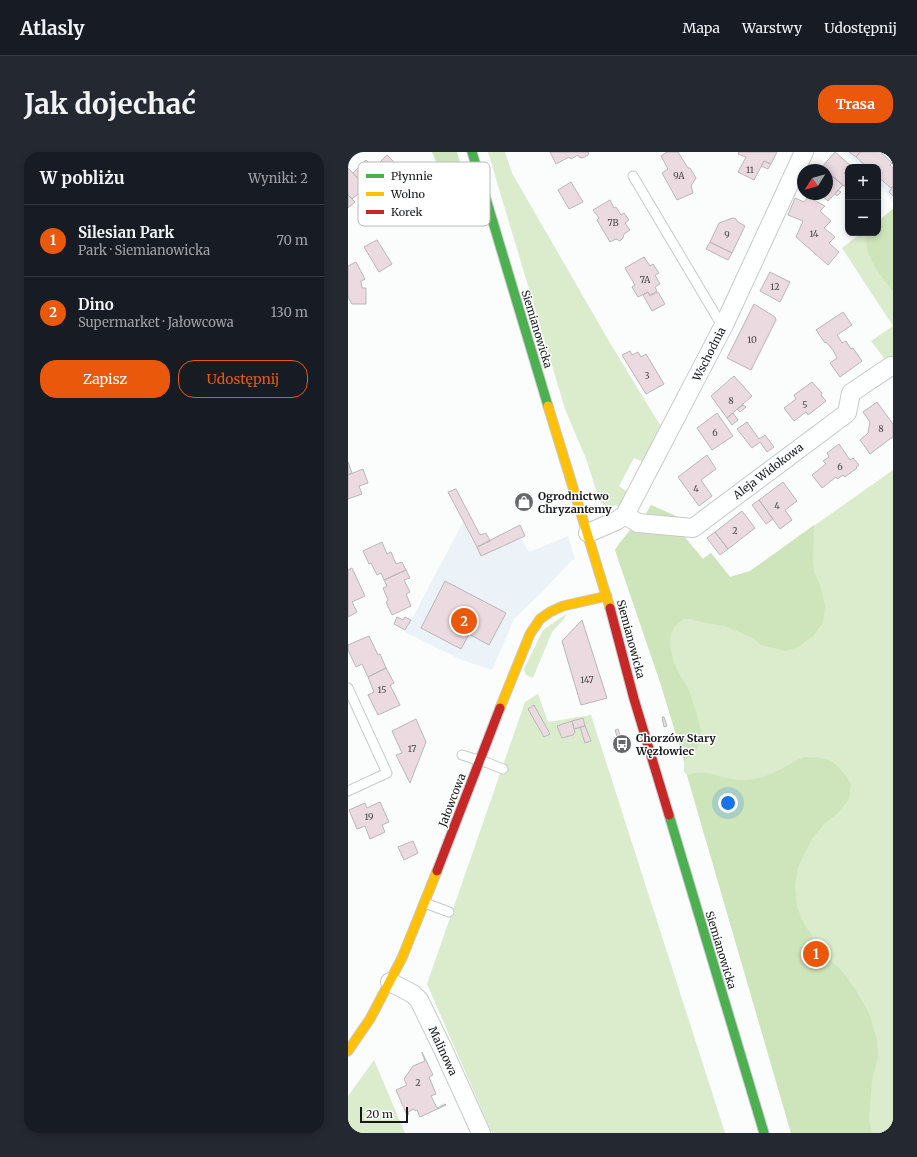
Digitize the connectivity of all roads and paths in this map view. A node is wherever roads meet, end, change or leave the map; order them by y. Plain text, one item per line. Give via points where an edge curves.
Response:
1 (472, 152) edge
2 (802, 153) edge
3 (475, 162) edge
4 (633, 176) dead end
5 (490, 212) edge
6 (724, 325) junction
7 (891, 366) dead end
8 (625, 515) junction
9 (588, 533) junction
10 (607, 596) junction
11 (348, 688) edge
12 (462, 756) dead end
13 (480, 761) junction
14 (503, 769) dead end
15 (348, 791) edge
16 (425, 903) junction
17 (449, 912) dead end
18 (390, 982) junction
19 (348, 1051) edge
20 (481, 1133) edge
21 (764, 1133) edge

1 - 3 street, Siemianowicka
2 - 6 street, Wschodnia
4 - 6 lane
5 - 9 street, Siemianowicka
6 - 8 street, Wschodnia
7 - 8 street, Aleja Widokowa via 851,393 847,413 693,528 638,523
8 - 9 street
9 - 10 street, Siemianowicka
10 - 13 street, Jałowcowa via 563,606 545,616 535,626 527,640
10 - 21 street, Siemianowicka via 634,699
11 - 15 lane via 387,773
12 - 13 lane
13 - 14 lane
13 - 16 street, Jałowcowa
16 - 17 lane
16 - 18 street, Jałowcowa
18 - 19 street, Jałowcowa via 370,1019
18 - 20 street, Malinowa via 419,1000

